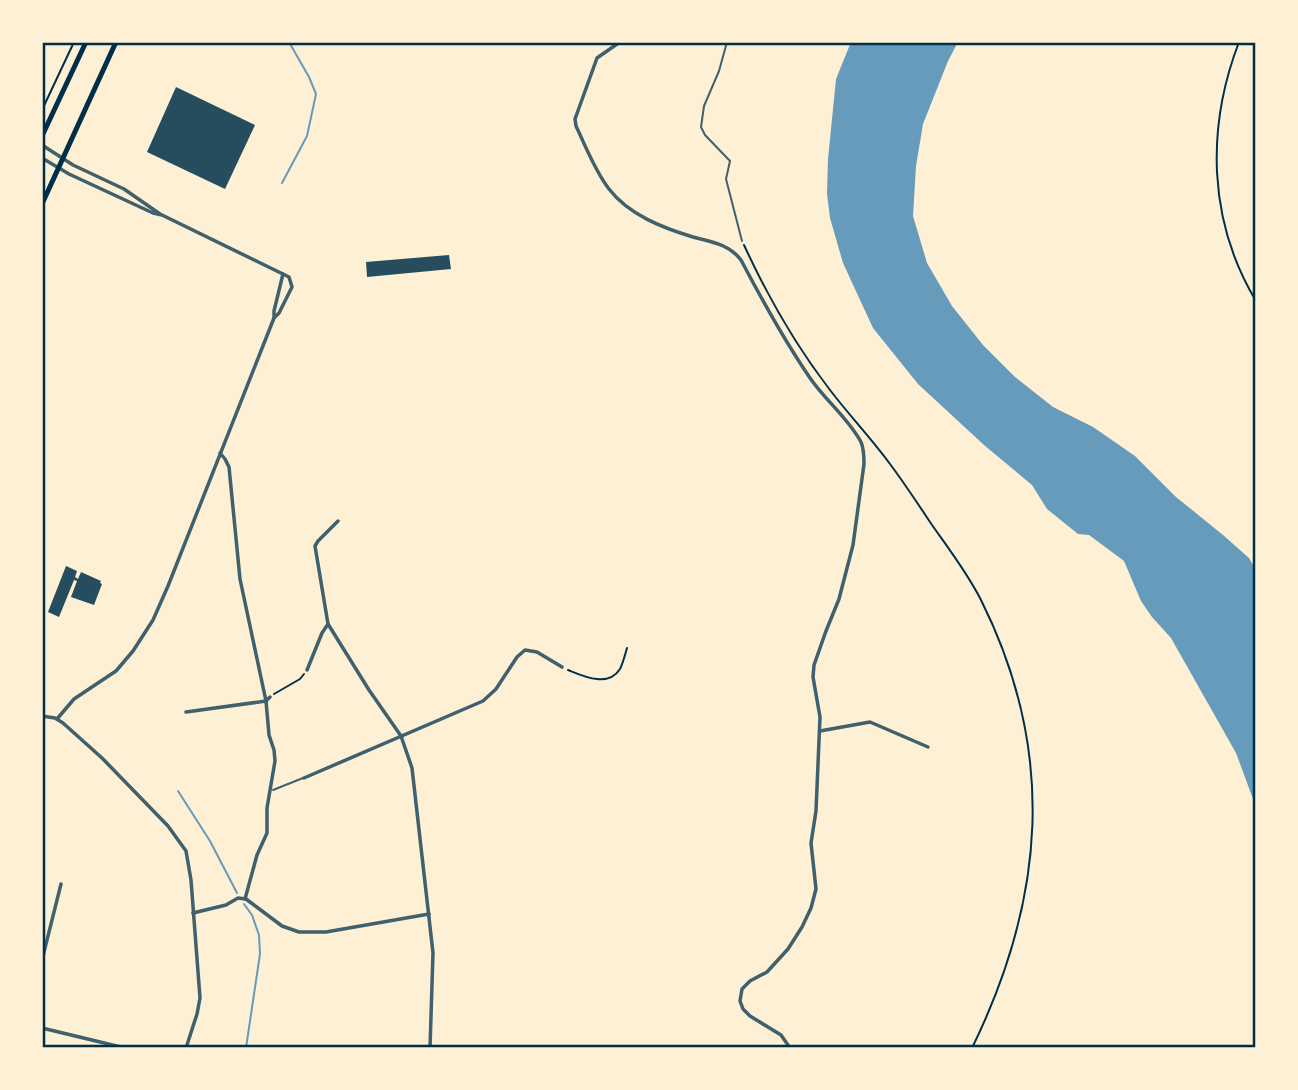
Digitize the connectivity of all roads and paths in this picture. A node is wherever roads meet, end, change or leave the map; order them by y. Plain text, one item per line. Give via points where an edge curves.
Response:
1 (74, 42) edge
2 (86, 42) edge
3 (116, 42) edge
4 (620, 42) edge
5 (727, 42) edge
6 (1239, 42) edge
7 (42, 110) edge
8 (42, 136) edge
9 (42, 145) edge
10 (42, 158) edge
11 (62, 159) junction
12 (58, 169) junction
13 (42, 204) edge
14 (162, 215) junction
15 (742, 241) joint
16 (283, 274) junction
17 (1256, 301) edge
18 (274, 318) junction
19 (219, 453) junction
20 (338, 521) dead end
21 (328, 624) junction
22 (627, 648) dead end
23 (562, 667) joint
24 (307, 670) joint
25 (42, 699) edge
26 (268, 699) junction
27 (42, 710) edge
28 (186, 712) dead end
29 (42, 716) edge
30 (57, 719) junction
31 (820, 731) junction
32 (401, 736) junction
33 (928, 747) dead end
34 (304, 778) joint
35 (270, 791) junction
36 (61, 884) dead end
37 (245, 899) junction
38 (193, 913) junction
39 (430, 914) junction
40 (42, 960) edge
41 (42, 1028) edge
42 (125, 1048) edge
43 (186, 1048) edge
44 (430, 1048) edge
45 (790, 1048) edge
46 (972, 1048) edge

1 - 7 path
2 - 8 main road
3 - 11 main road
4 - 31 street via 597,58 575,119 597,170 610,190 636,213 668,229 724,246 738,256 776,326 864,451 853,545 814,665
5 - 15 lane via 701,127 730,161 726,179
6 - 17 path via 1222,104 1217,167 1228,240
9 - 11 street
10 - 12 street
11 - 12 main road
11 - 14 street via 124,189
12 - 13 main road
12 - 14 street
14 - 16 street
15 - 46 path via 804,353 900,477 971,582 988,614 1018,698 1032,785 1029,876 1010,957
16 - 18 street
16 - 18 street via 292,287
18 - 19 street
19 - 26 street via 229,467 240,579
19 - 30 street via 144,636 116,671 74,699
20 - 21 street via 315,546
21 - 24 street
21 - 32 street
22 - 23 path via 621,668 610,678 602,680
23 - 32 street via 525,650 483,701
24 - 26 path
25 - 27 street
26 - 28 street
26 - 35 street via 275,761
29 - 30 street
30 - 38 street via 139,795 186,851
31 - 33 street via 870,722
31 - 45 street via 811,843 816,889 811,908 789,949 742,989 740,1001 750,1016 781,1035
32 - 34 street
32 - 39 street via 412,768
34 - 35 lane
35 - 37 street via 267,833
36 - 40 street
37 - 38 street
37 - 39 street via 282,926 299,932 326,932
38 - 43 street via 200,998
39 - 44 street
41 - 42 street

